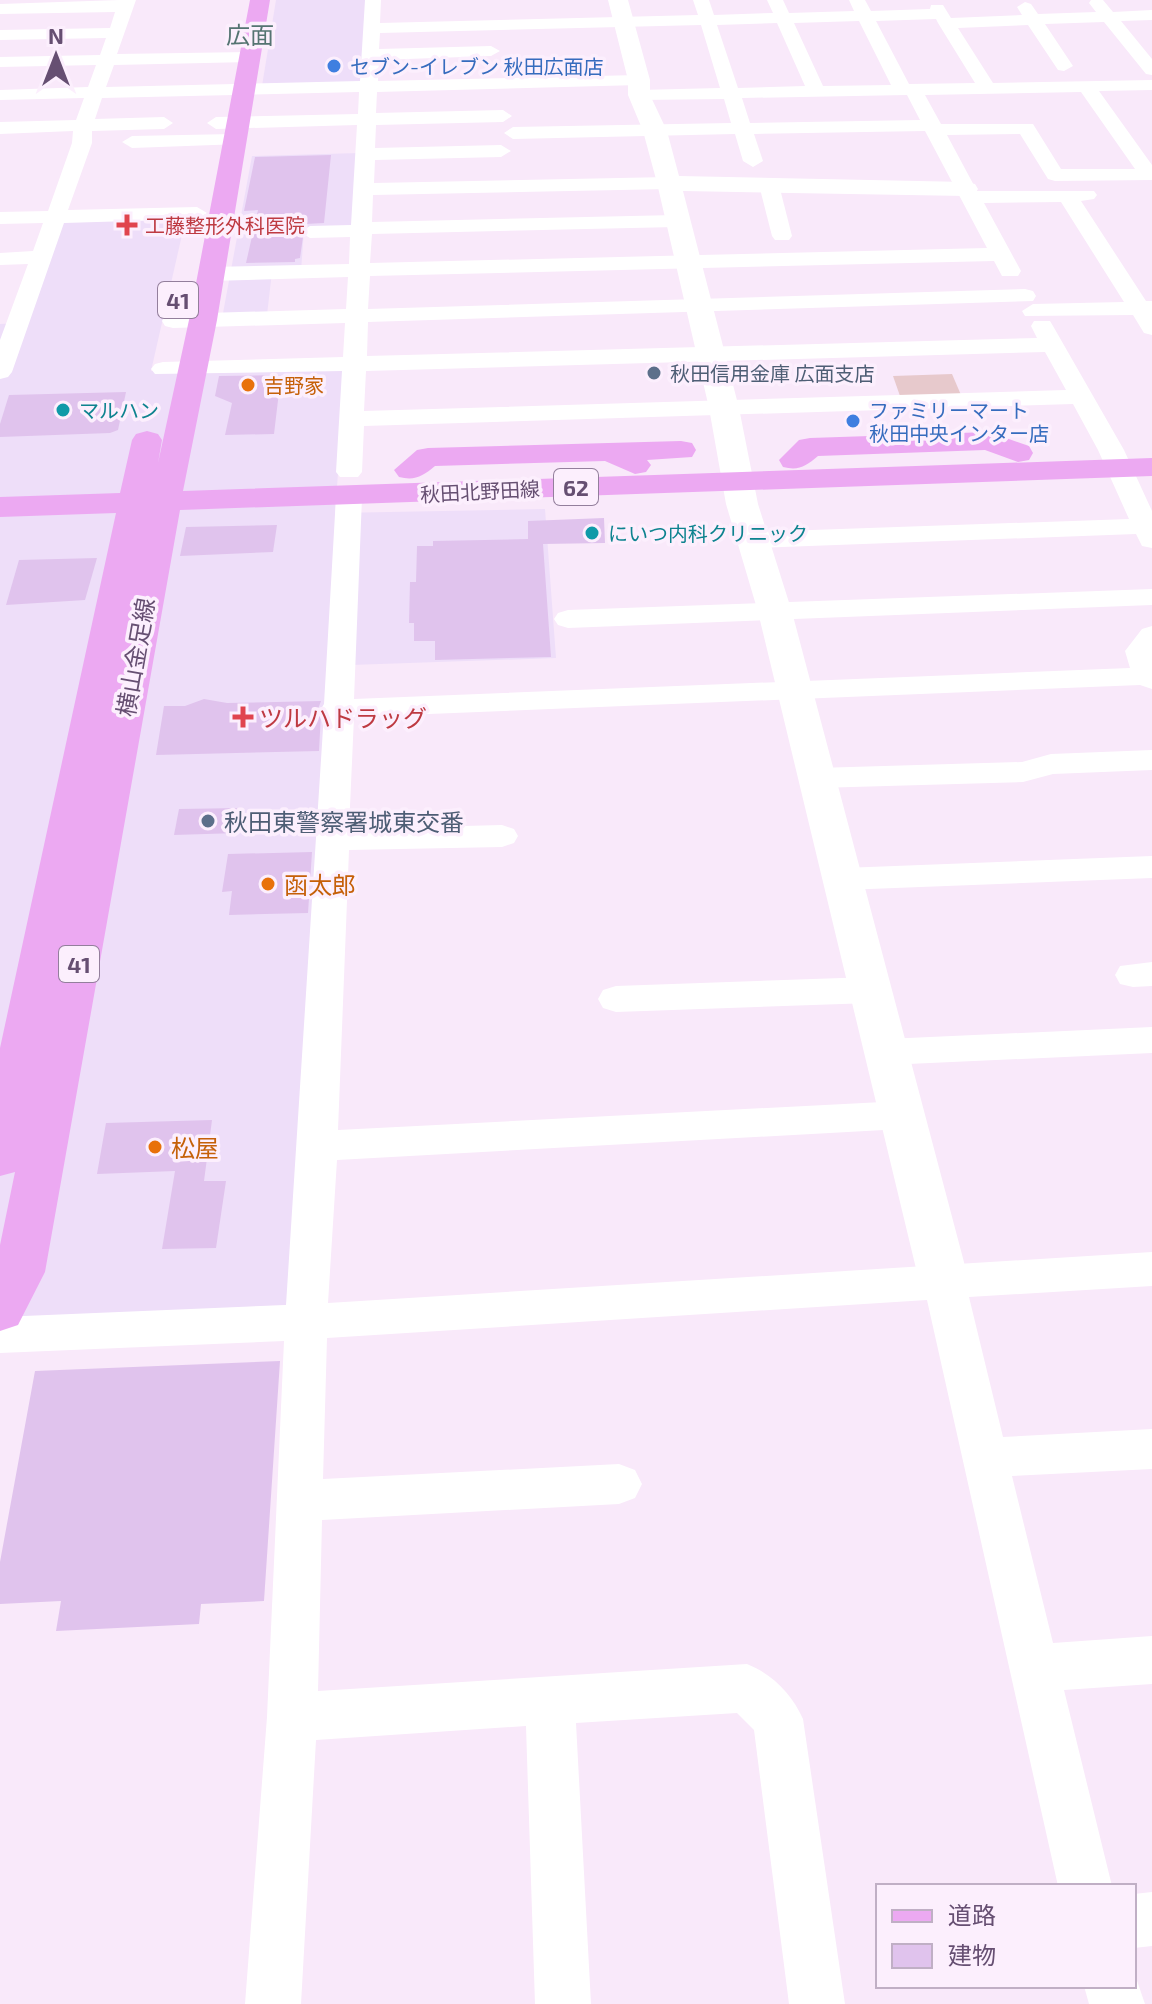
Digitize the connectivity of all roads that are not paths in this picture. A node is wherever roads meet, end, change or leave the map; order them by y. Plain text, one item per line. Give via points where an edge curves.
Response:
1 (242, 0) edge
2 (260, 0) edge
3 (618, 0) edge
4 (701, 0) edge
5 (775, 0) edge
6 (1020, 0) edge
7 (1094, 0) edge
8 (378, 2) edge
9 (127, 3) edge
10 (861, 8) edge
11 (0, 9) edge
12 (940, 13) edge
13 (1152, 15) edge
14 (782, 17) junction
15 (1109, 17) junction
16 (708, 19) junction
17 (624, 22) junction
18 (1035, 22) junction
19 (372, 28) junction
20 (117, 33) junction
21 (0, 35) edge
22 (491, 51) dead end
23 (370, 55) junction
24 (240, 57) junction
25 (108, 60) junction
26 (0, 62) edge
27 (1064, 66) dead end
28 (1152, 70) edge
29 (1152, 85) edge
30 (1086, 86) junction
31 (369, 87) junction
32 (639, 88) junction
33 (234, 89) junction
34 (908, 90) junction
35 (97, 92) junction
36 (817, 92) junction
37 (732, 94) junction
38 (0, 95) edge
39 (1008, 104) junction
40 (367, 119) junction
41 (164, 123) dead end
42 (0, 128) edge
43 (934, 128) junction
44 (742, 129) junction
45 (225, 131) junction
46 (655, 131) junction
47 (83, 135) junction
48 (501, 151) dead end
49 (365, 154) junction
50 (753, 161) dead end
51 (660, 168) junction
52 (769, 185) junction
53 (363, 189) junction
54 (969, 193) junction
55 (1067, 195) junction
56 (1152, 195) edge
57 (197, 213) junction
58 (56, 216) junction
59 (0, 218) edge
60 (362, 229) junction
61 (310, 232) dead end
62 (782, 236) dead end
63 (710, 238) dead end
64 (681, 240) junction
65 (1001, 254) junction
66 (39, 257) junction
67 (0, 259) edge
68 (190, 268) junction
69 (359, 271) junction
70 (11, 304) edge
71 (1029, 304) junction
72 (698, 307) junction
73 (1145, 308) edge
74 (357, 315) junction
75 (203, 320) junction
76 (173, 321) junction
77 (1152, 328) edge
78 (1052, 345) junction
79 (711, 356) junction
80 (355, 364) junction
81 (194, 368) junction
82 (163, 369) junction
83 (0, 372) edge
84 (1079, 397) junction
85 (724, 408) junction
86 (352, 419) junction
87 (1046, 439) dead end
88 (989, 441) junction
89 (1152, 448) edge
90 (681, 450) dead end
91 (1018, 453) junction
92 (622, 458) junction
93 (1114, 459) junction
94 (794, 460) junction
95 (1152, 467) edge
96 (735, 471) junction
97 (0, 481) edge
98 (413, 482) junction
99 (349, 484) junction
100 (848, 485) junction
101 (151, 489) junction
102 (801, 495) dead end
103 (0, 507) edge
104 (1148, 533) edge
105 (752, 540) junction
106 (1152, 597) edge
107 (775, 612) junction
108 (568, 619) dead end
109 (1152, 635) edge
110 (1150, 678) edge
111 (795, 692) junction
112 (336, 709) junction
113 (1152, 760) edge
114 (817, 778) junction
115 (85, 826) junction
116 (502, 836) dead end
117 (331, 840) junction
118 (1152, 867) edge
119 (843, 879) junction
120 (871, 990) junction
121 (616, 999) dead end
122 (1152, 1040) edge
123 (886, 1052) junction
124 (902, 1115) junction
125 (318, 1146) junction
126 (0, 1158) edge
127 (1152, 1269) edge
128 (944, 1281) junction
129 (0, 1310) edge
130 (306, 1322) junction
131 (0, 1335) edge
132 (1152, 1449) edge
133 (984, 1458) junction
134 (619, 1484) dead end
135 (301, 1501) junction
136 (1152, 1660) edge
137 (1034, 1668) junction
138 (550, 1700) junction
139 (292, 1717) junction
140 (1085, 1884) edge
141 (273, 2004) edge
142 (563, 2004) edge
143 (817, 2004) edge

1 - 24 main road, 横山金足線 / 41
2 - 24 main road, 横山金足線 / 41
3 - 17 street
4 - 16 street
5 - 14 street
6 - 18 street
7 - 15 street
8 - 19 street
9 - 11 street
9 - 20 street
10 - 12 street
10 - 14 street
10 - 34 street
12 - 18 street
12 - 39 street
13 - 15 street
14 - 16 street
14 - 36 street
15 - 18 street
15 - 28 street
16 - 17 street
16 - 37 street
17 - 19 street
17 - 32 street
18 - 27 street
19 - 23 street
20 - 21 street
20 - 25 street
22 - 23 street
23 - 31 street
24 - 25 street
24 - 33 main road, 横山金足線 / 41
25 - 26 street
25 - 35 street
29 - 30 street
30 - 39 street
30 - 39 street via 1149,175 1055,175
31 - 32 street
31 - 33 street
31 - 40 street
32 - 37 street
32 - 46 street
33 - 35 street
33 - 45 main road, 横山金足線 / 41
34 - 36 street
34 - 39 street
34 - 43 street
35 - 38 street
35 - 47 street
36 - 37 street
37 - 44 street
39 - 43 street
40 - 45 street
40 - 46 street
40 - 49 street
41 - 47 street
42 - 47 street
43 - 44 street
43 - 54 street
44 - 46 street
44 - 50 street
45 - 47 street
45 - 57 main road, 横山金足線 / 41
45 - 68 main road, 横山金足線 / 41
46 - 51 street
47 - 58 street
48 - 49 street
49 - 53 street
51 - 52 street
51 - 53 street
51 - 64 street
52 - 54 street
52 - 62 street
53 - 60 street
54 - 55 street
54 - 65 street via 979,230
55 - 56 street
55 - 73 street
57 - 58 street
57 - 68 main road, 横山金足線 / 41
58 - 59 street
58 - 66 street
60 - 61 street
60 - 64 street
60 - 69 street
63 - 64 street
64 - 65 street
64 - 69 street
64 - 72 street
65 - 71 street
66 - 67 street
66 - 70 street
68 - 69 street
68 - 75 main road, 横山金足線 / 41
68 - 76 main road, 横山金足線 / 41
69 - 74 street
70 - 83 street
71 - 72 street
71 - 73 street
71 - 78 street
72 - 74 street
72 - 79 street
73 - 77 street
74 - 75 street
74 - 80 street
75 - 76 street
75 - 81 main road, 横山金足線 / 41
76 - 82 main road, 横山金足線 / 41
78 - 79 street
78 - 84 street
79 - 80 street
79 - 85 street
80 - 81 street
80 - 86 street
81 - 82 street
81 - 101 main road, 横山金足線 / 41
82 - 101 main road, 横山金足線 / 41 via 154,408
84 - 85 street
84 - 93 street
85 - 86 street
85 - 96 street
86 - 99 street
87 - 88 main road
88 - 91 main road
88 - 94 main road via 810,447
89 - 93 main road, 秋田北野田線 / 62
90 - 92 main road
91 - 93 main road, 秋田北野田線 / 62
91 - 94 main road, 秋田北野田線 / 62
92 - 96 main road, 秋田北野田線 / 62
92 - 98 main road, 秋田北野田線 / 62
93 - 95 main road, 秋田北野田線 / 62
93 - 100 main road, 秋田北野田線 / 62 via 1067,470 1042,486
93 - 104 street
94 - 96 main road, 秋田北野田線 / 62
96 - 98 main road, 秋田北野田線 / 62 via 669,483 655,498 431,506
96 - 100 main road, 秋田北野田線 / 62
96 - 105 street
97 - 101 main road, 秋田北野田線 / 62
98 - 99 main road, 秋田北野田線 / 62
99 - 101 main road, 秋田北野田線 / 62
99 - 112 street
100 - 102 main road
101 - 103 main road, 秋田北野田線 / 62
101 - 115 main road, 横山金足線 / 41
104 - 105 street
105 - 107 street
106 - 107 street
107 - 108 street
107 - 111 street
109 - 110 street via 1140,651
110 - 111 street
111 - 112 street
111 - 114 street
112 - 117 street
113 - 114 street via 1051,764 1023,772
114 - 119 street
115 - 126 main road, 横山金足線 / 41
115 - 129 main road, 横山金足線 / 41 via 20,1272
116 - 117 street
117 - 125 street
118 - 119 street
119 - 120 street
120 - 121 street
120 - 123 street
122 - 123 street
123 - 124 street
124 - 125 street
124 - 128 street
125 - 130 street
127 - 128 street
128 - 130 street
128 - 133 street
130 - 131 street
130 - 135 street
132 - 133 street
133 - 137 street
134 - 135 street
135 - 139 street
136 - 137 street
137 - 140 street
138 - 139 street
138 - 142 street
138 - 143 street via 747,1688 778,1719
139 - 141 street

